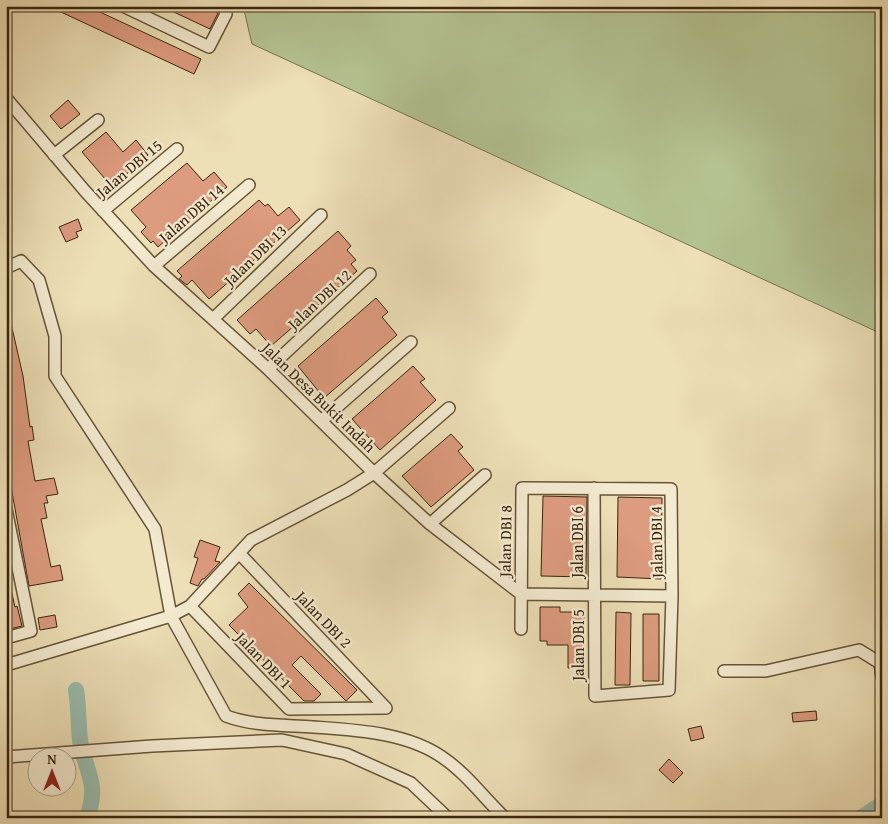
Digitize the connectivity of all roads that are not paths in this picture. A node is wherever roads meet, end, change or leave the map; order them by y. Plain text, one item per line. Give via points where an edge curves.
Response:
1 (123, 6) edge
2 (224, 6) edge
3 (6, 98) edge
4 (98, 120) dead end
5 (177, 149) dead end
6 (54, 155) junction
7 (249, 184) dead end
8 (103, 211) junction
9 (321, 215) dead end
10 (154, 266) junction
11 (6, 268) edge
12 (370, 274) dead end
13 (213, 319) junction
14 (412, 342) dead end
15 (268, 369) junction
16 (449, 408) dead end
17 (321, 421) junction
18 (374, 473) junction
19 (485, 475) dead end
20 (594, 488) junction
21 (6, 509) edge
22 (430, 524) junction
23 (239, 553) junction
24 (18, 574) junction
25 (6, 577) edge
26 (521, 594) junction
27 (594, 595) junction
28 (672, 596) junction
29 (190, 606) junction
30 (171, 616) junction
31 (521, 629) dead end
32 (6, 638) edge
33 (881, 663) edge
34 (6, 665) edge
35 (724, 671) dead end
36 (882, 677) edge
37 (595, 696) joint
38 (386, 708) joint
39 (9, 757) edge
40 (448, 818) edge
41 (505, 818) edge

1 - 2 street via 209,46 226,14
3 - 6 street, Jalan Desa Bukit Indah
4 - 6 street
5 - 8 street, Jalan DBI 15
6 - 8 street, Jalan Desa Bukit Indah
7 - 10 street, Jalan DBI 14
8 - 10 street, Jalan Desa Bukit Indah
9 - 13 street, Jalan DBI 13
10 - 13 street, Jalan Desa Bukit Indah
11 - 30 street via 21,261 39,280 55,336 55,376 155,529
12 - 15 street, Jalan DBI 12
13 - 15 street, Jalan Desa Bukit Indah
14 - 17 street
15 - 17 street, Jalan Desa Bukit Indah
16 - 18 street
17 - 18 street, Jalan Desa Bukit Indah
18 - 22 street, Jalan Desa Bukit Indah
18 - 23 street via 252,540
19 - 22 street
20 - 26 street, Jalan DBI 8 via 522,488
20 - 27 street, Jalan DBI 6
20 - 28 street, Jalan DBI 4 via 671,488
21 - 24 street
22 - 26 street, Jalan Desa Bukit Indah
23 - 29 street
23 - 38 street, Jalan DBI 2
24 - 25 street
24 - 32 street via 31,631
26 - 27 street
26 - 31 street, Jalan DBI 8
27 - 28 street
27 - 37 street, Jalan DBI 5
28 - 37 street, Jalan DBI 4 via 669,690
29 - 30 street
29 - 38 street, Jalan DBI 1 via 288,709
30 - 34 street
30 - 41 street via 226,716 251,722 342,729 398,738 425,747 456,769
33 - 35 street via 859,650 766,671
33 - 36 street
39 - 40 street via 282,740 346,754 411,783

